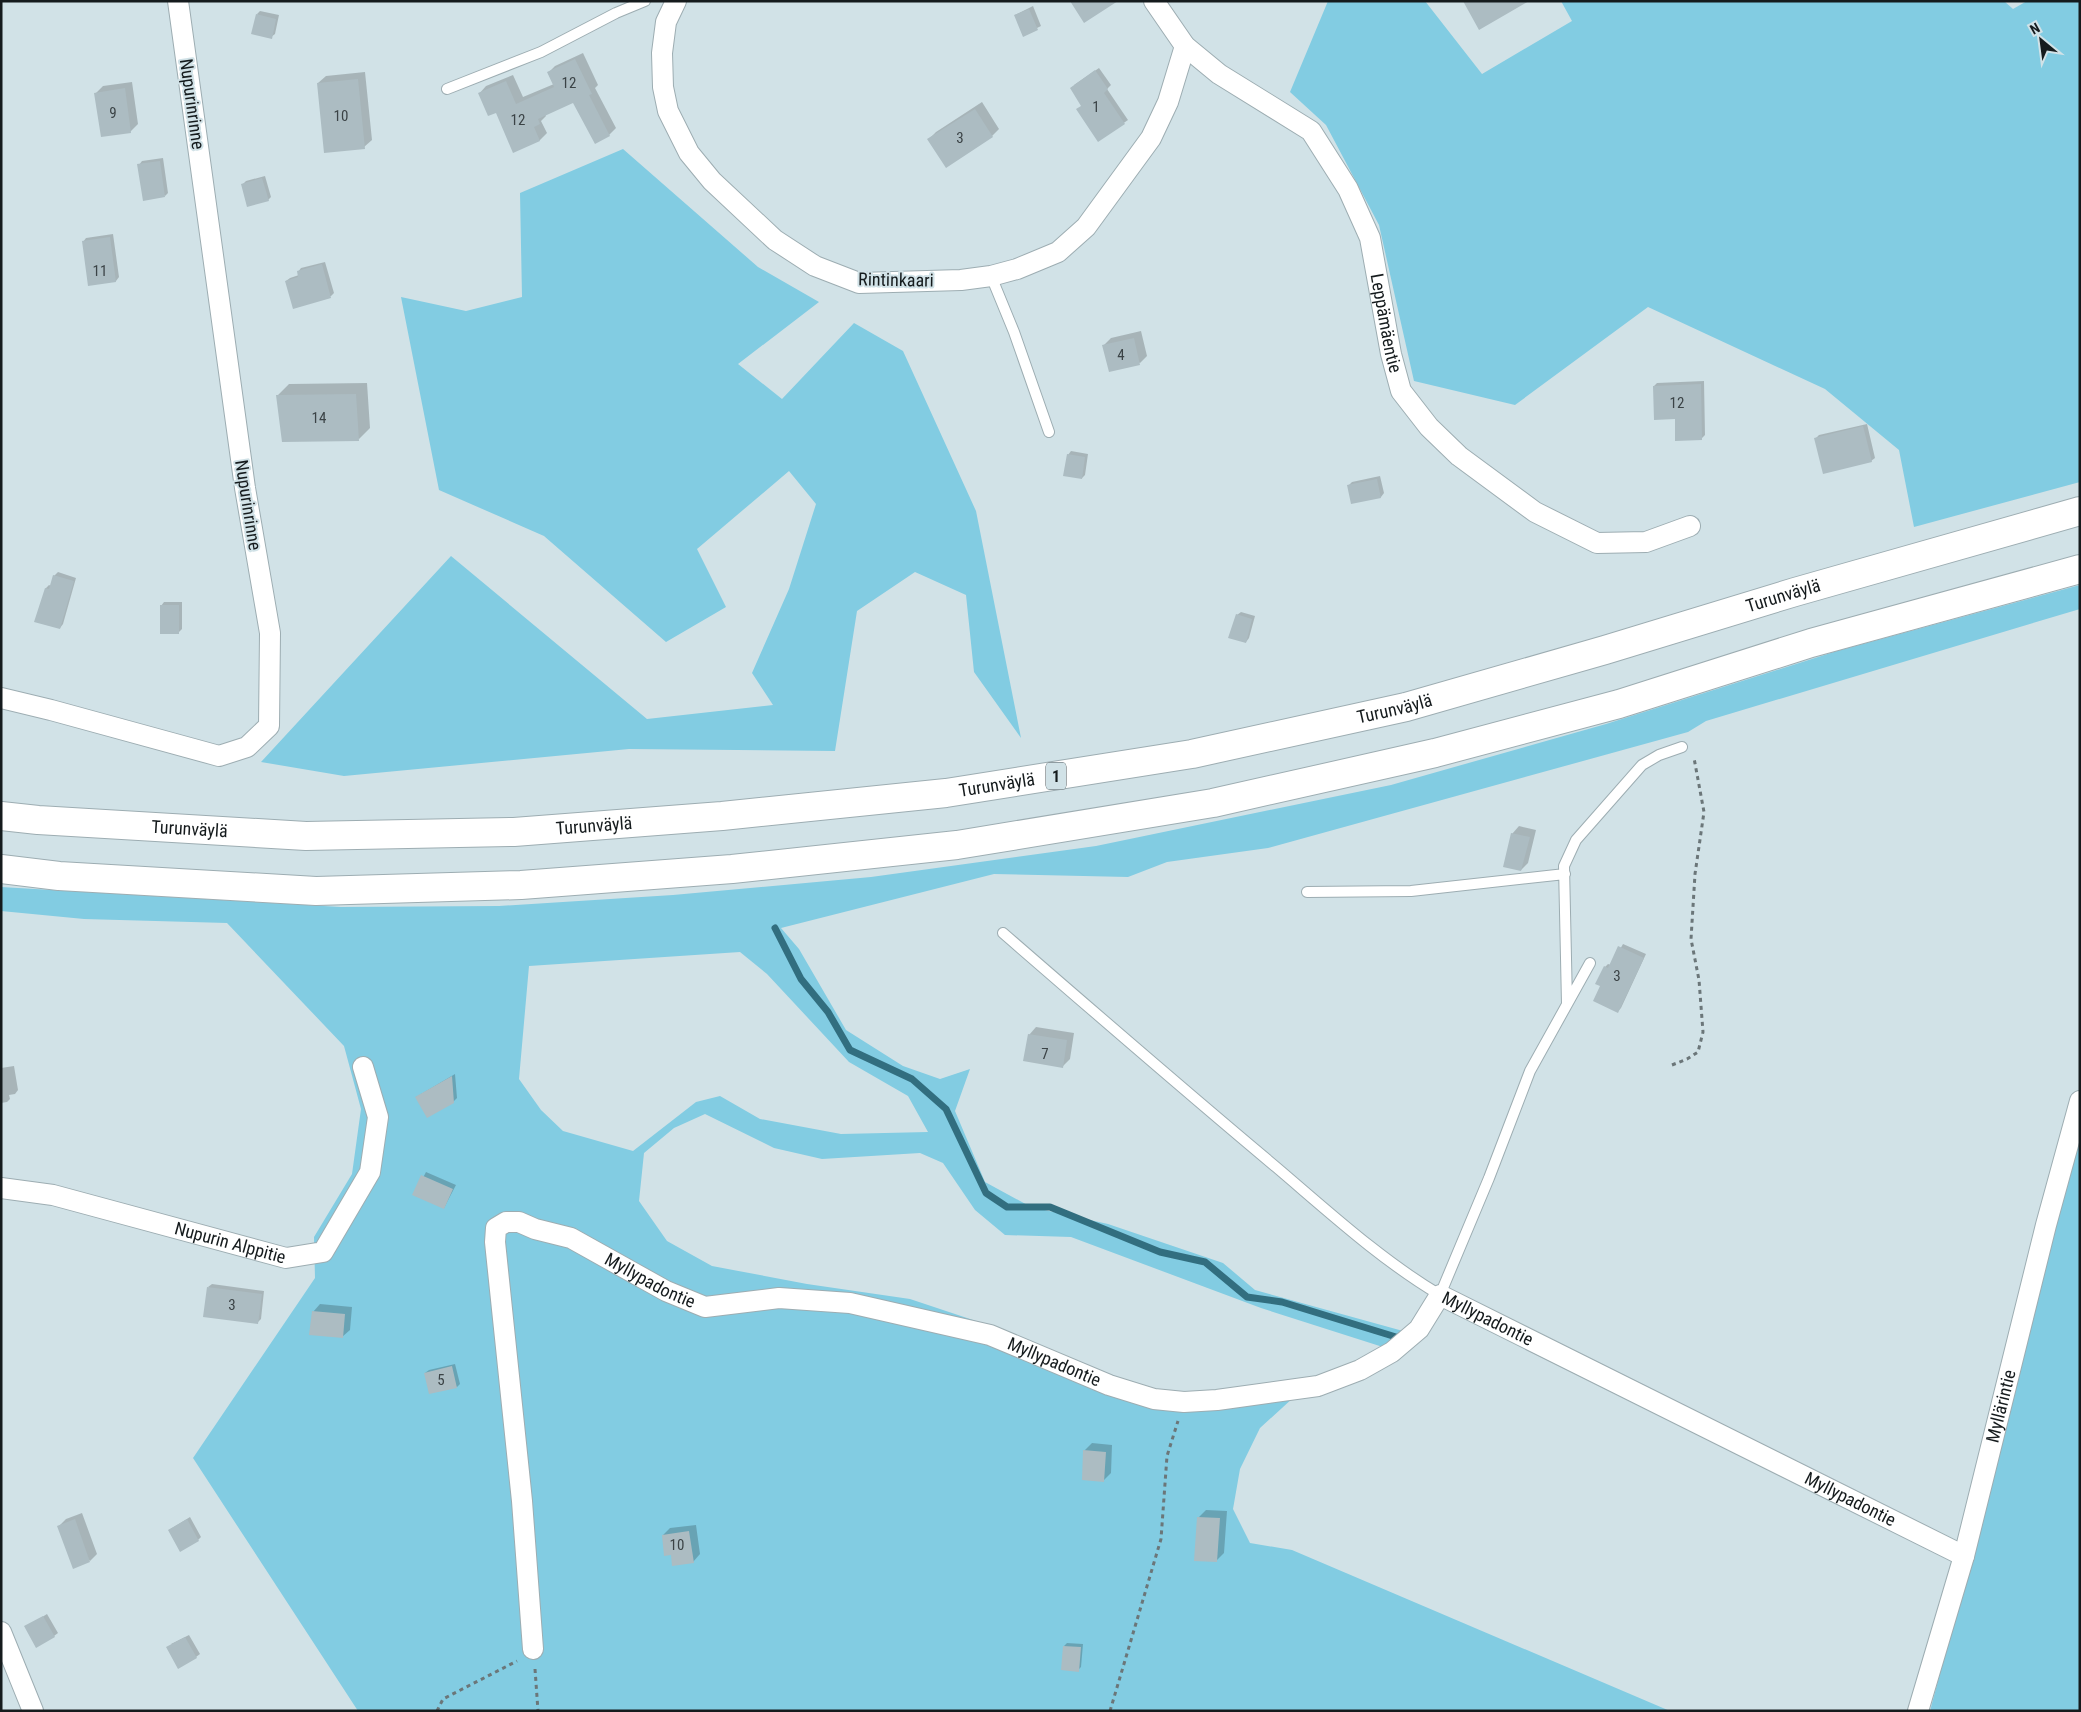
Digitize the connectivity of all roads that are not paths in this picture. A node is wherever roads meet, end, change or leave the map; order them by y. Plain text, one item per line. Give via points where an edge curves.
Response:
1 (178, 1) edge
2 (645, 1) edge
3 (676, 1) edge
4 (1154, 1) edge
5 (1185, 46) junction
6 (447, 89) dead end
7 (991, 276) junction
8 (1049, 432) dead end
9 (2080, 511) edge
10 (1690, 526) dead end
11 (2080, 568) edge
12 (1, 698) edge
13 (1682, 747) road end
14 (1, 816) edge
15 (1, 869) edge
16 (1565, 874) junction
17 (1307, 892) dead end
18 (1003, 933) dead end
19 (1590, 963) dead end
20 (1567, 1005) junction
21 (363, 1067) dead end
22 (2080, 1101) edge
23 (1, 1188) edge
24 (1440, 1296) junction
25 (1964, 1556) junction
26 (1, 1632) edge
27 (533, 1649) road end
28 (32, 1711) edge
29 (1918, 1711) edge

1 - 12 street, Nupurinrinne via 244,488 270,634 269,726 247,747 219,756
2 - 6 lane via 541,52
3 - 7 street, Rintinkaari via 666,22 662,54 668,111 689,153 712,181 775,240 815,266 859,283
4 - 5 street, Leppämäentie
5 - 7 street, Rintinkaari via 1168,102 1150,138 1086,227 1058,252
5 - 10 street, Leppämäentie via 1219,74 1311,131 1348,189 1370,238 1401,391 1429,427 1459,456 1535,512 1597,543 1646,542
7 - 8 lane
9 - 14 highway, Turunväylä / 1 via 1406,707 1192,754 946,793 722,816 504,832 306,836
11 - 15 highway via 1811,642 1619,704 1435,753 1213,803 957,845 732,869 521,885 316,891 59,876
13 - 16 lane via 1642,765 1576,840 1564,866
16 - 17 lane via 1411,891
16 - 20 lane
18 - 24 lane via 1324,1207 1409,1277
19 - 20 lane
20 - 24 lane via 1530,1071
21 - 23 street, Nupurin Alppitie via 378,1117 370,1172 323,1252 286,1258 53,1194
22 - 25 street, Myllärintie
24 - 25 street, Myllypadontie
24 - 27 street, Myllypadontie via 1419,1329 1392,1352 1360,1370 1318,1386 1184,1402 1154,1399 1109,1385 990,1335 850,1303 779,1298 705,1307 666,1292 571,1238 519,1222 506,1222 496,1228 494,1242 522,1501
25 - 29 street, Myllärintie
26 - 28 street

